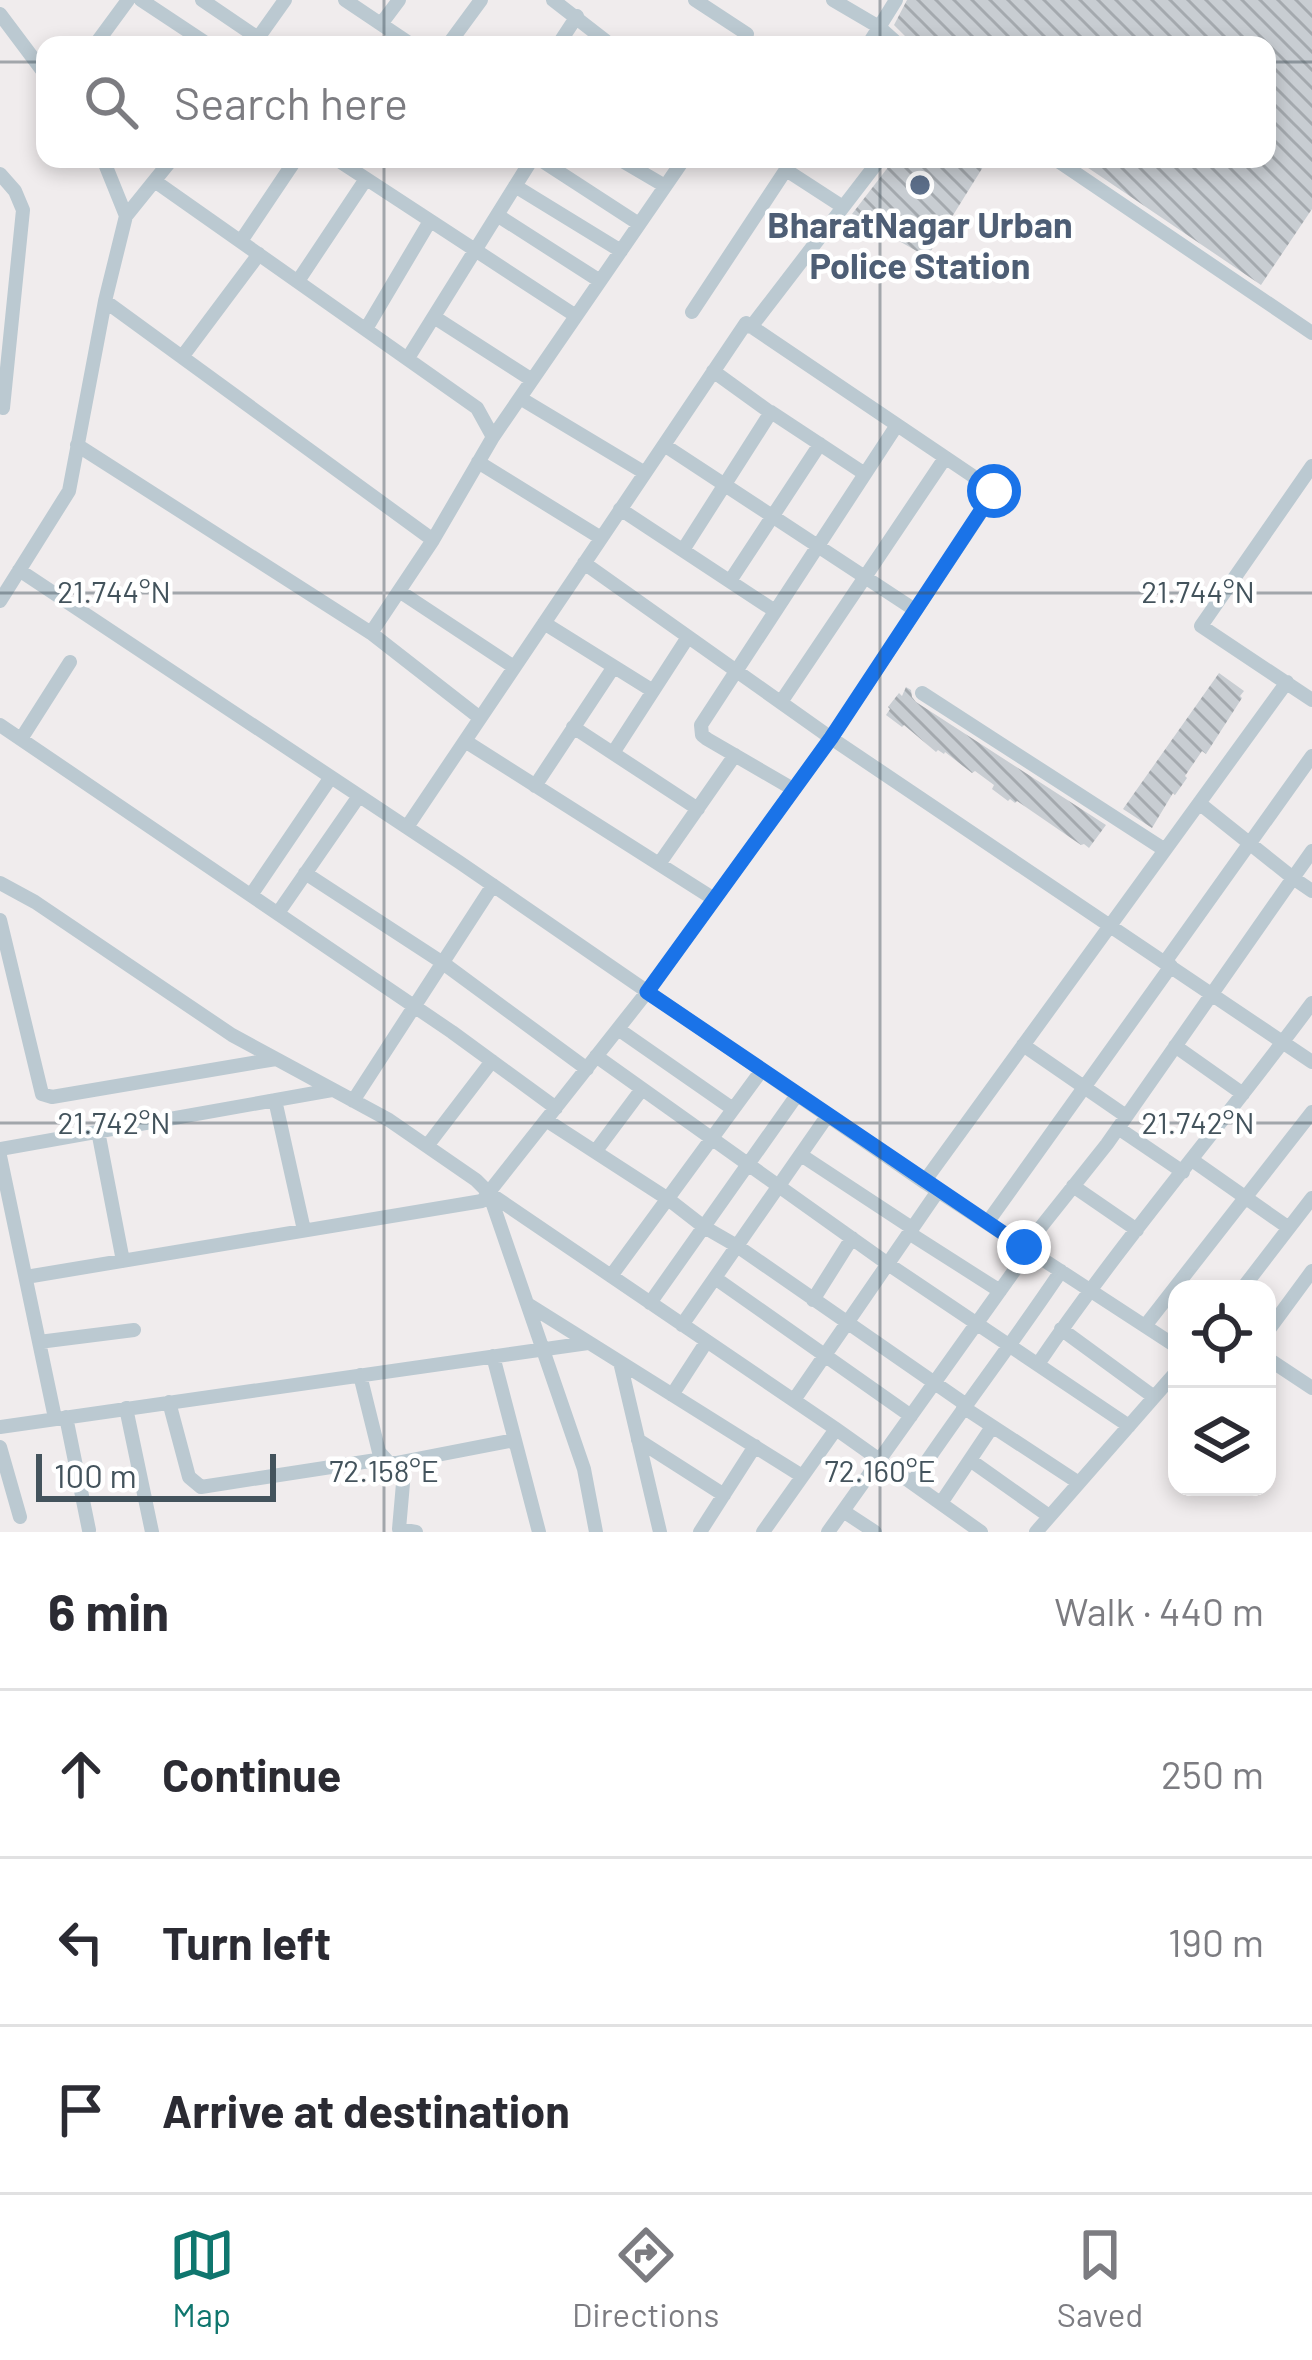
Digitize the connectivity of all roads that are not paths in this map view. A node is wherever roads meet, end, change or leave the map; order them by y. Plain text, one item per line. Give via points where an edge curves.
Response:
1 (128, 0) edge
2 (141, 0) edge
3 (202, 0) edge
4 (262, 0) edge
5 (345, 0) edge
6 (399, 0) edge
7 (482, 0) edge
8 (553, 0) edge
9 (694, 0) edge
10 (833, 0) edge
11 (896, 0) edge
12 (282, 5) edge
13 (0, 14) edge
14 (577, 16) junction
15 (381, 24) junction
16 (879, 28) junction
17 (747, 34) dead end
18 (102, 36) edge
19 (195, 36) edge
20 (248, 36) edge
21 (260, 36) edge
22 (399, 36) edge
23 (455, 36) edge
24 (564, 36) edge
25 (598, 36) edge
26 (874, 36) edge
27 (888, 36) edge
28 (36, 62) edge
29 (107, 168) edge
30 (166, 168) edge
31 (290, 168) edge
32 (350, 168) edge
33 (528, 168) edge
34 (549, 168) edge
35 (635, 168) edge
36 (678, 168) edge
37 (786, 168) edge
38 (794, 168) edge
39 (873, 168) edge
40 (1068, 168) edge
41 (0, 174) edge
42 (365, 178) junction
43 (156, 182) junction
44 (515, 186) junction
45 (665, 186) junction
46 (844, 207) junction
47 (497, 215) junction
48 (126, 216) junction
49 (430, 221) junction
50 (639, 224) junction
51 (241, 242) junction
52 (475, 250) junction
53 (621, 250) junction
54 (259, 254) junction
55 (298, 281) junction
56 (600, 281) junction
57 (105, 301) junction
58 (692, 311) dead end
59 (434, 316) junction
60 (576, 316) junction
61 (751, 327) junction
62 (366, 329) junction
63 (1312, 333) edge
64 (182, 357) junction
65 (408, 358) junction
66 (713, 371) junction
67 (532, 380) junction
68 (520, 398) junction
69 (3, 408) dead end
70 (771, 412) junction
71 (897, 425) junction
72 (493, 437) junction
73 (820, 444) junction
74 (77, 445) junction
75 (664, 445) junction
76 (945, 458) junction
77 (478, 462) junction
78 (1312, 466) edge
79 (645, 473) junction
80 (865, 474) junction
81 (725, 484) junction
82 (620, 509) junction
83 (773, 515) junction
84 (602, 538) junction
85 (433, 540) junction
86 (818, 545) junction
87 (683, 550) junction
88 (584, 563) junction
89 (20, 570) junction
90 (865, 577) junction
91 (730, 581) junction
92 (399, 591) junction
93 (0, 601) edge
94 (915, 610) junction
95 (775, 611) junction
96 (544, 623) junction
97 (371, 633) junction
98 (688, 637) junction
99 (70, 662) dead end
100 (514, 668) junction
101 (613, 668) junction
102 (736, 670) junction
103 (1287, 682) junction
104 (653, 691) junction
105 (922, 693) dead end
106 (1312, 700) edge
107 (781, 702) junction
108 (481, 718) junction
109 (0, 725) edge
110 (573, 727) junction
111 (831, 738) junction
112 (21, 739) junction
113 (465, 741) junction
114 (613, 753) junction
115 (735, 755) junction
116 (1312, 756) edge
117 (331, 777) junction
118 (535, 786) junction
119 (794, 789) junction
120 (359, 796) junction
121 (1199, 803) junction
122 (698, 808) junction
123 (406, 827) junction
124 (1251, 844) junction
125 (1165, 850) junction
126 (1312, 851) edge
127 (659, 865) junction
128 (305, 874) junction
129 (1293, 878) junction
130 (0, 883) edge
131 (493, 885) junction
132 (1312, 891) edge
133 (251, 895) junction
134 (714, 899) junction
135 (278, 913) junction
136 (0, 920) edge
137 (1111, 925) junction
138 (442, 963) junction
139 (1168, 964) junction
140 (647, 992) junction
141 (1211, 993) junction
142 (1312, 1003) edge
143 (414, 1006) junction
144 (618, 1029) junction
145 (1283, 1042) junction
146 (1023, 1045) junction
147 (1175, 1046) junction
148 (276, 1059) junction
149 (492, 1061) junction
150 (592, 1062) junction
151 (1312, 1062) edge
152 (762, 1070) junction
153 (1087, 1087) junction
154 (642, 1089) junction
155 (333, 1090) junction
156 (1244, 1094) junction
157 (797, 1095) junction
158 (275, 1100) junction
159 (353, 1100) junction
160 (734, 1109) junction
161 (1312, 1112) edge
162 (551, 1114) junction
163 (828, 1115) junction
164 (1122, 1122) junction
165 (98, 1131) junction
166 (712, 1139) junction
167 (427, 1146) junction
168 (0, 1152) edge
169 (595, 1152) junction
170 (801, 1155) junction
171 (748, 1164) junction
172 (1188, 1166) junction
173 (778, 1186) junction
174 (931, 1186) junction
175 (1073, 1186) junction
176 (489, 1192) junction
177 (1246, 1198) junction
178 (1312, 1198) edge
179 (668, 1199) junction
180 (987, 1223) junction
181 (704, 1227) junction
182 (1289, 1228) junction
183 (1137, 1230) junction
184 (304, 1231) junction
185 (911, 1231) junction
186 (852, 1238) junction
187 (737, 1246) junction
188 (1026, 1249) junction
189 (123, 1261) junction
190 (888, 1264) junction
191 (1060, 1271) junction
192 (1312, 1271) edge
193 (611, 1276) junction
194 (26, 1277) junction
195 (715, 1278) junction
196 (1249, 1280) edge
197 (1089, 1289) junction
198 (1000, 1291) junction
199 (813, 1300) junction
200 (650, 1303) junction
201 (529, 1305) junction
202 (1276, 1319) edge
203 (977, 1323) junction
204 (682, 1324) junction
205 (847, 1324) junction
206 (1145, 1326) junction
207 (1061, 1329) junction
208 (134, 1330) dead end
209 (707, 1341) junction
210 (1168, 1341) edge
211 (39, 1342) junction
212 (589, 1342) junction
213 (1011, 1346) junction
214 (544, 1349) junction
215 (493, 1356) junction
216 (825, 1356) junction
217 (620, 1362) junction
218 (1038, 1364) junction
219 (1276, 1364) edge
220 (360, 1375) junction
221 (1168, 1381) edge
222 (933, 1384) junction
223 (1312, 1387) edge
224 (672, 1395) junction
225 (1154, 1397) junction
226 (794, 1400) junction
227 (169, 1402) junction
228 (964, 1406) junction
229 (126, 1408) junction
230 (910, 1416) junction
231 (60, 1417) junction
232 (1129, 1426) junction
233 (0, 1427) edge
234 (992, 1427) junction
235 (836, 1429) junction
236 (515, 1440) junction
237 (638, 1440) junction
238 (755, 1446) junction
239 (0, 1447) edge
240 (879, 1460) junction
241 (970, 1460) junction
242 (390, 1461) junction
243 (802, 1476) junction
244 (912, 1483) junction
245 (1078, 1483) junction
246 (724, 1495) junction
247 (940, 1503) junction
248 (843, 1511) junction
249 (1049, 1516) junction
250 (20, 1517) dead end
251 (89, 1530) edge
252 (152, 1532) edge
253 (416, 1532) edge
254 (538, 1532) edge
255 (596, 1532) edge
256 (660, 1532) edge
257 (700, 1532) edge
258 (763, 1532) edge
259 (828, 1532) edge
260 (875, 1532) edge
261 (982, 1532) edge
262 (1036, 1532) edge

1 - 18 street
2 - 19 street
3 - 20 street
4 - 12 street
5 - 15 street
6 - 15 street
7 - 23 street
8 - 14 street
9 - 17 street
10 - 16 street
11 - 16 street
12 - 21 street
13 - 28 street
14 - 24 street
14 - 25 street
15 - 22 street
16 - 26 street
16 - 27 street
29 - 48 street
30 - 43 street
31 - 51 street
32 - 42 street
33 - 44 street
34 - 50 street
35 - 45 street
36 - 45 street
37 - 58 street
38 - 46 street
39 - 46 street
40 - 63 street
41 - 69 street via 23,210
42 - 49 street
42 - 55 street
43 - 48 street
43 - 51 street
44 - 47 street
44 - 53 street
45 - 50 street
46 - 61 street
47 - 52 street
47 - 56 street
48 - 57 street
49 - 52 street
49 - 62 street
50 - 53 street
51 - 54 street
52 - 59 street
52 - 60 street
53 - 56 street
54 - 55 street
54 - 64 street
55 - 62 street
56 - 60 street
57 - 64 street
57 - 74 street
59 - 65 street
59 - 67 street
60 - 67 street
61 - 66 street via 746,323
61 - 71 street
62 - 65 street
64 - 85 street
65 - 72 street via 476,408
66 - 70 street
66 - 75 street
67 - 68 street
68 - 72 street
68 - 79 street
70 - 73 street
70 - 81 street
71 - 76 street
71 - 80 street
72 - 77 street
73 - 80 street
73 - 83 street
74 - 89 street via 69,490
74 - 97 street
75 - 79 street
75 - 81 street
76 - 90 street
76 - 94 street via 994,491
77 - 84 street
77 - 85 street
78 - 103 street via 1201,626
79 - 82 street
80 - 86 street
81 - 83 street
81 - 87 street
82 - 84 street
82 - 87 street
83 - 86 street
83 - 91 street
84 - 88 street
85 - 92 street
86 - 90 street
86 - 95 street
87 - 91 street
88 - 96 street
88 - 98 street
89 - 93 street
89 - 117 street
90 - 94 street
90 - 107 street
91 - 95 street
92 - 97 street
92 - 100 street
94 - 111 street
95 - 102 street
96 - 100 street
96 - 101 street
97 - 108 street
98 - 102 street
98 - 104 street
99 - 112 street
100 - 108 street
101 - 104 street
101 - 110 street
102 - 107 street
102 - 115 street via 701,730
103 - 106 street
103 - 121 street
104 - 114 street
105 - 125 street
107 - 111 street
108 - 113 street
109 - 112 street
110 - 114 street
110 - 118 street
111 - 119 street
111 - 137 street
112 - 133 street
113 - 118 street
113 - 123 street
114 - 122 street
115 - 119 street
115 - 122 street
116 - 124 street
117 - 120 street
117 - 133 street
118 - 127 street
119 - 134 street
120 - 123 street
120 - 128 street
121 - 124 street
121 - 125 street
122 - 127 street
123 - 131 street
124 - 129 street
124 - 139 street
125 - 137 street
126 - 129 street
127 - 134 street
128 - 135 street
128 - 138 street
129 - 132 street
129 - 141 street
130 - 148 street
131 - 138 street
131 - 140 street
133 - 135 street
134 - 140 street
135 - 143 street
136 - 148 street via 42,1094
137 - 139 street
137 - 146 street
138 - 143 street
138 - 150 street
139 - 141 street
139 - 153 street
140 - 144 street
140 - 152 street
141 - 145 street
141 - 147 street
142 - 145 street
143 - 149 street
143 - 159 street
144 - 150 street
144 - 160 street
145 - 151 street
145 - 156 street
146 - 153 street
146 - 174 street
147 - 156 street
147 - 164 street
148 - 155 street
149 - 162 street
149 - 167 street
150 - 154 street
150 - 162 street
152 - 157 street
152 - 160 street
153 - 164 street
153 - 180 street
154 - 166 street
154 - 169 street
155 - 158 street
155 - 159 street
156 - 172 street
157 - 163 street
157 - 171 street
158 - 165 street
158 - 184 street
159 - 167 street
160 - 166 street
161 - 177 street
162 - 169 street
162 - 176 street
163 - 170 street
163 - 174 street
164 - 172 street
164 - 175 street
165 - 168 street
165 - 189 street
166 - 171 street
166 - 179 street
167 - 176 street
168 - 194 street
169 - 179 street
170 - 173 street
170 - 185 street
171 - 173 street
171 - 181 street
172 - 177 street
172 - 183 street
173 - 186 street
173 - 187 street
174 - 180 street
174 - 185 street
175 - 183 street
175 - 188 street
176 - 184 street via 482,1201
176 - 193 street
176 - 201 street
177 - 182 street
177 - 206 street
178 - 182 street
179 - 181 street
179 - 193 street
180 - 188 street
181 - 187 street
181 - 200 street
182 - 196 street
183 - 197 street
184 - 189 street
185 - 190 street
185 - 198 street
186 - 190 street
186 - 199 street
187 - 195 street
187 - 199 street
188 - 191 street
188 - 198 street
189 - 194 street
190 - 203 street
190 - 205 street
191 - 197 street
191 - 213 street
192 - 202 street
193 - 200 street
194 - 211 street
195 - 204 street
195 - 216 street
197 - 206 street
197 - 207 street
198 - 203 street
199 - 205 street
200 - 204 street
201 - 212 street
201 - 214 street
203 - 213 street
203 - 222 street
204 - 209 street
205 - 216 street
205 - 222 street
206 - 210 street
207 - 218 street
207 - 225 street
208 - 211 street
209 - 224 street
209 - 226 street
211 - 231 street
212 - 214 street
212 - 217 street
213 - 218 street
213 - 228 street
214 - 215 street
214 - 255 street
215 - 220 street
215 - 236 street
216 - 226 street
216 - 230 street
217 - 224 street
217 - 237 street
218 - 232 street
219 - 223 street
220 - 227 street
220 - 242 street
221 - 225 street
222 - 228 street
222 - 230 street
224 - 238 street
225 - 232 street
226 - 235 street
227 - 229 street
227 - 242 street via 189,1477 201,1487
228 - 234 street
228 - 244 street
229 - 231 street
229 - 252 street
230 - 240 street
231 - 233 street
231 - 251 street
232 - 245 street
234 - 241 street
234 - 245 street
235 - 240 street
235 - 243 street
236 - 242 street
236 - 254 street
237 - 246 street
237 - 256 street
238 - 243 street
238 - 246 street
239 - 250 street
240 - 244 street
240 - 248 street
241 - 247 street
241 - 249 street
242 - 253 street via 404,1472 399,1529
243 - 258 street
244 - 247 street
245 - 249 street
246 - 257 street
247 - 261 street
248 - 259 street
248 - 260 street
249 - 262 street

